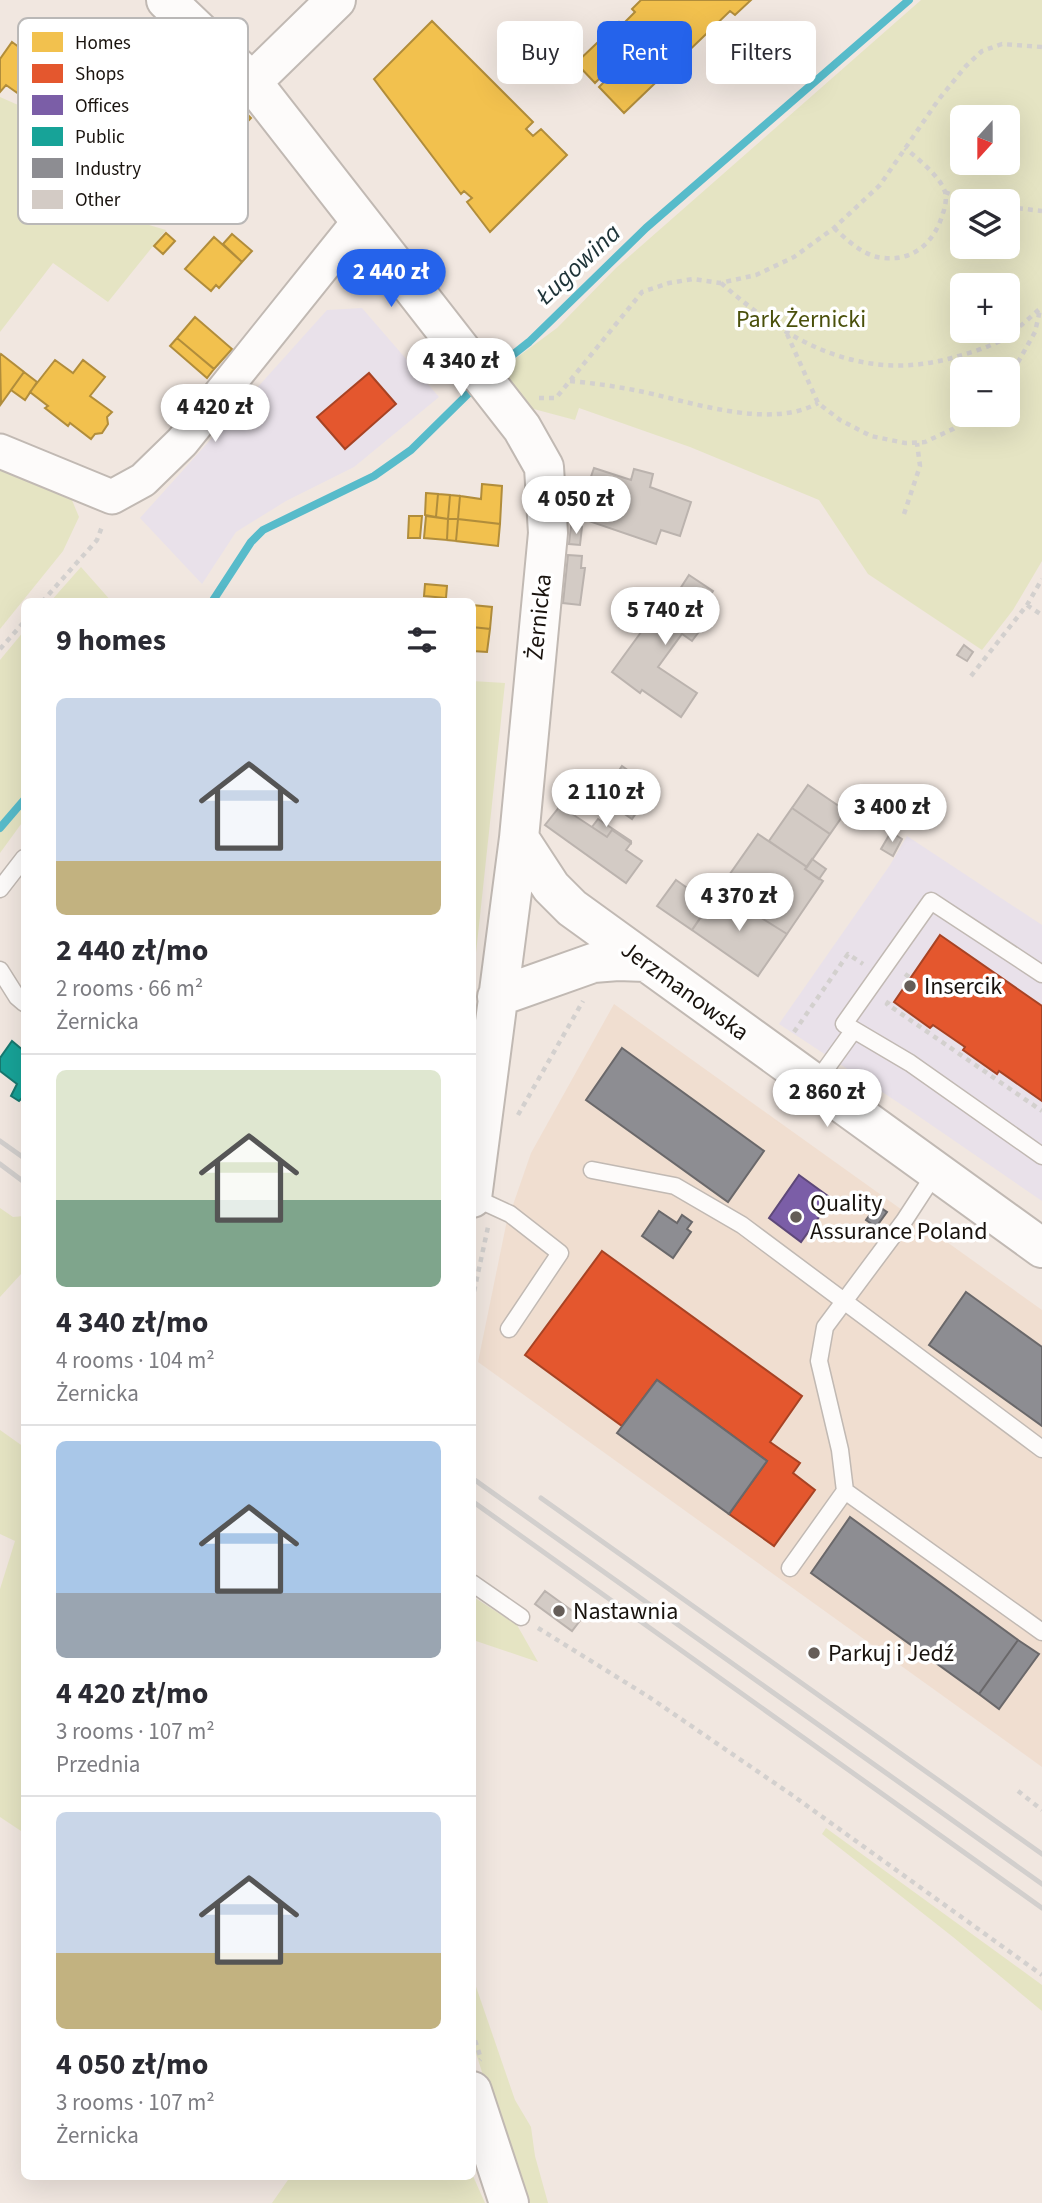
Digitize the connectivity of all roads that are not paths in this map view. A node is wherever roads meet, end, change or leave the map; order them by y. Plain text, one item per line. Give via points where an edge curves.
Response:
1 (166, 0) edge
2 (335, 0) edge
3 (185, 18) edge
4 (248, 78) edge
5 (252, 82) junction
6 (360, 220) junction
7 (0, 451) edge
8 (519, 838) junction
9 (21, 862) edge
10 (0, 889) edge
11 (646, 962) junction
12 (0, 970) edge
13 (1042, 974) edge
14 (489, 999) junction
15 (21, 1000) edge
16 (853, 1031) junction
17 (815, 1084) junction
18 (1042, 1156) edge
19 (592, 1170) dead end
20 (936, 1172) junction
21 (476, 1175) edge
22 (476, 1198) edge
23 (1042, 1248) edge
24 (843, 1300) junction
25 (509, 1329) dead end
26 (1042, 1449) edge
27 (845, 1491) junction
28 (790, 1568) dead end
29 (476, 1586) edge
30 (521, 1617) road end
31 (1042, 1632) edge
32 (477, 2075) edge
33 (509, 2203) edge

1 - 3 street, Żernicka
2 - 5 street
4 - 5 street, Żernicka
5 - 6 street, Żernicka
6 - 7 street via 182,442 143,480 112,497
6 - 8 street, Żernicka via 469,362 512,397 544,467 548,533
8 - 11 street, Jerzmanowska via 551,887 572,908
8 - 14 street, Żernicka
9 - 10 lane
11 - 14 street via 593,963
11 - 17 street, Jerzmanowska
12 - 15 lane
13 - 16 lane via 932,901 844,1024
14 - 21 street, Żernicka via 491,1065
16 - 17 lane
16 - 18 lane via 910,1063
17 - 20 street, Jerzmanowska
19 - 24 lane via 675,1186 742,1225
20 - 23 street, Jerzmanowska
20 - 24 lane
22 - 25 lane via 510,1214 560,1253
24 - 26 lane
24 - 27 lane via 825,1327 819,1361
27 - 28 lane
27 - 31 lane
29 - 30 lane
32 - 33 street

